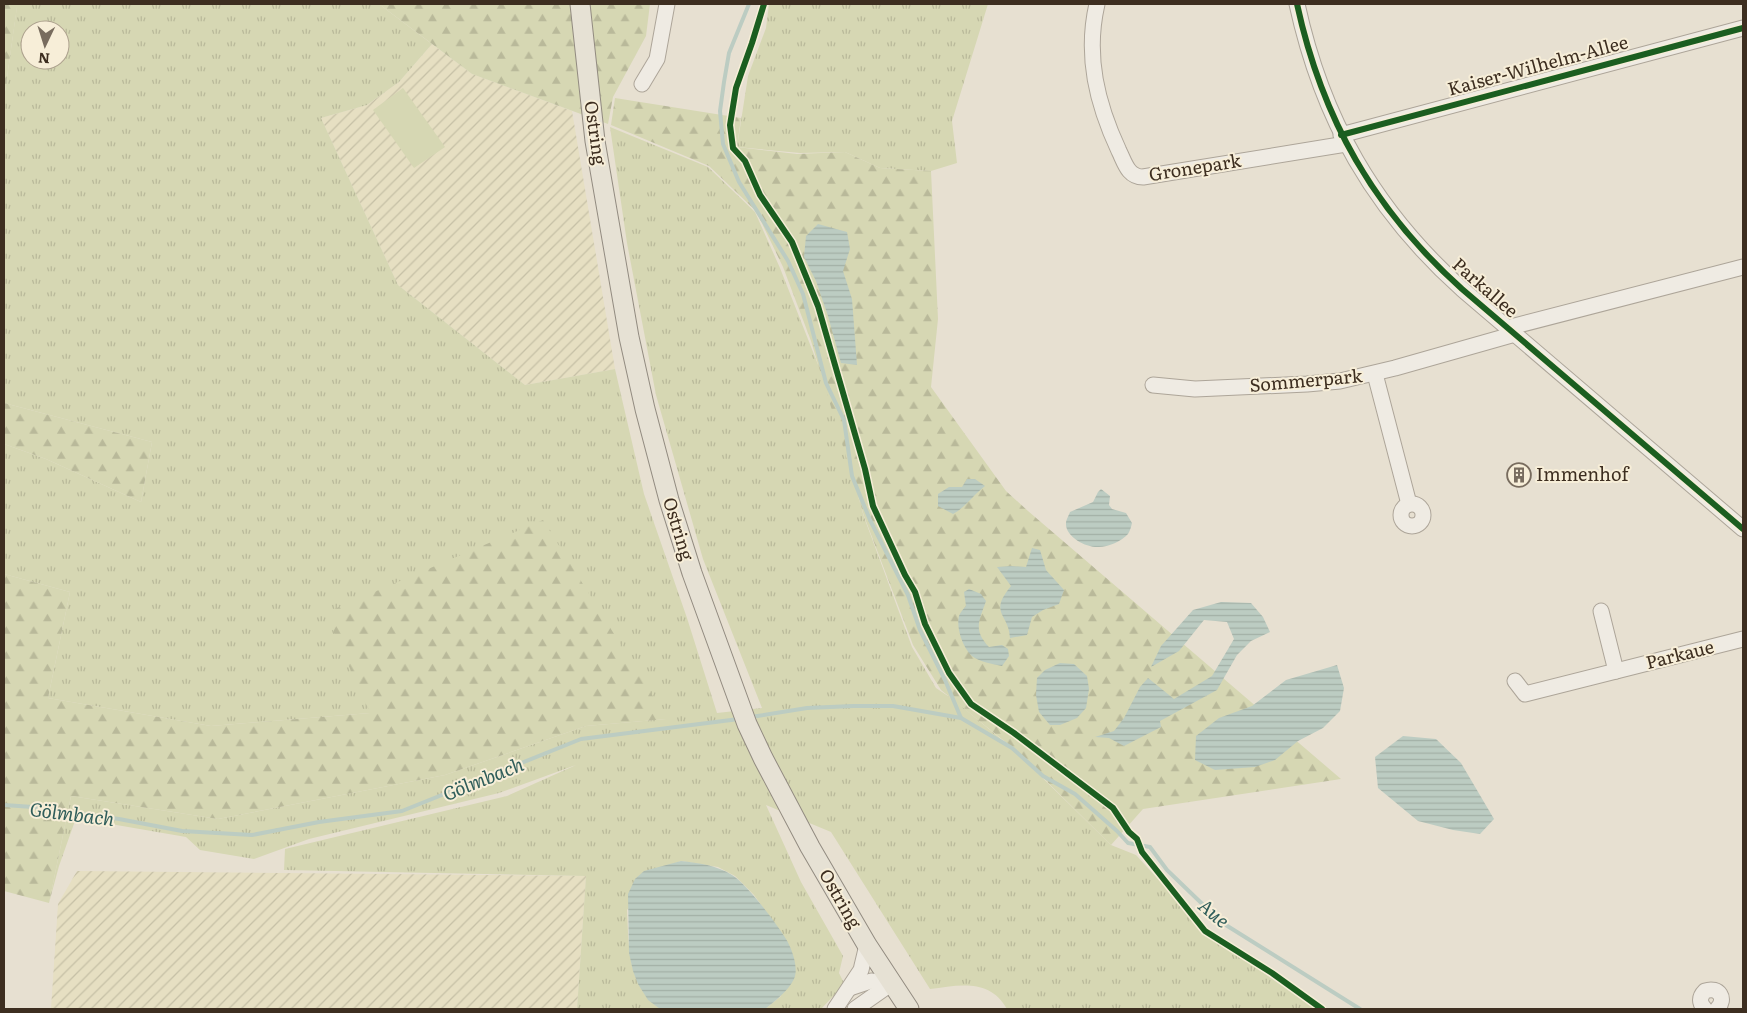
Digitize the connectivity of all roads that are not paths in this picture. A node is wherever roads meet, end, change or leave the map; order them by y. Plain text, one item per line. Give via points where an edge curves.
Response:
1 (580, 4) edge
2 (667, 4) edge
3 (1097, 4) edge
4 (1297, 4) edge
5 (1743, 28) edge
6 (642, 84) dead end
7 (1344, 139) junction
8 (1743, 266) edge
9 (1511, 331) junction
10 (1375, 374) junction
11 (1153, 385) dead end
12 (1409, 504) dead end
13 (1743, 529) edge
14 (1601, 611) dead end
15 (1743, 639) edge
16 (1616, 671) junction
17 (1515, 681) dead end
18 (867, 945) junction
19 (892, 983) junction
20 (850, 988) junction
21 (835, 1009) edge
22 (855, 1009) edge
23 (909, 1009) edge
24 (1706, 1009) edge
25 (1717, 1009) edge

1 - 18 main road, Ostring via 595,140 629,337 668,500 747,724 780,792
2 - 6 street via 658,58
3 - 7 street, Gronepark via 1092,48 1095,86 1106,123 1133,175 1144,177
4 - 7 street, Parkallee via 1317,78
5 - 7 street, Kaiser-Wilhelm-Allee
7 - 9 street, Parkallee via 1375,193 1407,234 1443,272
8 - 9 street, Sommerpark
9 - 10 street, Sommerpark
9 - 13 street, Parkallee
10 - 11 street, Sommerpark via 1292,385 1195,389
10 - 12 street
14 - 16 street
15 - 16 street, Parkaue
16 - 17 street, Parkaue via 1525,694
18 - 19 main road, Ostring
18 - 20 street via 860,970
19 - 20 street via 871,981
19 - 22 street
19 - 23 main road, Ostring
20 - 21 street
24 - 25 street via 1700,999 1705,991 1711,989 1716,990 1722,999

